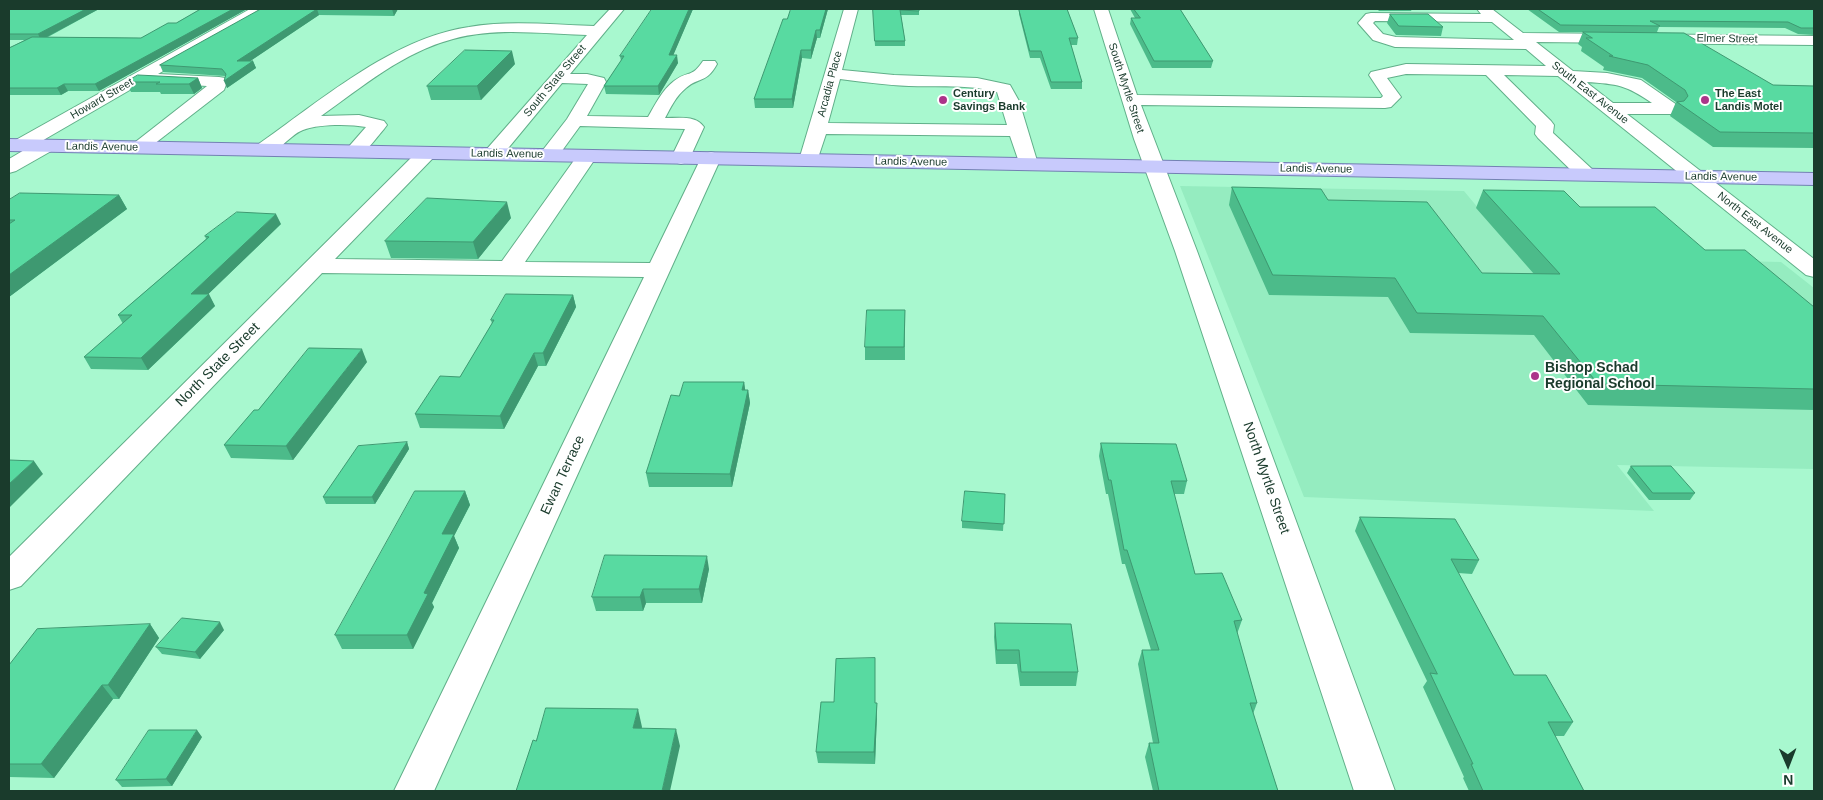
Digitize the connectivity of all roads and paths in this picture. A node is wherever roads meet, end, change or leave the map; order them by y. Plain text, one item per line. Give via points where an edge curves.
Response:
1 (260, 9) edge
2 (617, 9) edge
3 (851, 9) edge
4 (1101, 9) edge
5 (1490, 14) edge
6 (598, 31) junction
7 (1814, 40) edge
8 (1525, 41) junction
9 (709, 64) dead end
10 (1490, 70) junction
11 (832, 74) junction
12 (1566, 74) junction
13 (139, 78) junction
14 (557, 78) junction
15 (1170, 84) dead end
16 (1365, 86) dead end
17 (1385, 86) junction
18 (1131, 100) junction
19 (1176, 101) junction
20 (1610, 108) junction
21 (575, 121) junction
22 (654, 122) junction
23 (298, 125) junction
24 (818, 128) junction
25 (1018, 131) junction
26 (15, 145) edge
27 (46, 146) junction
28 (138, 147) junction
29 (263, 150) junction
30 (354, 152) junction
31 (427, 153) junction
32 (493, 154) junction
33 (549, 155) junction
34 (587, 156) junction
35 (681, 158) junction
36 (711, 158) junction
37 (809, 160) junction
38 (1028, 164) junction
39 (1154, 166) junction
40 (9, 167) edge
41 (1586, 174) junction
42 (1695, 176) junction
43 (1814, 179) edge
44 (1771, 236) junction
45 (1814, 243) edge
46 (316, 266) junction
47 (508, 268) junction
48 (658, 270) junction
49 (1814, 270) edge
50 (9, 576) edge
51 (414, 791) edge
52 (1375, 791) edge

1 - 13 street, Howard Street
2 - 6 street, South State Street
3 - 11 street, Arcadia Place
4 - 18 street, South Myrtle Street
5 - 8 street, South East Avenue
5 - 8 street, Elmer Street via 1371,17 1366,22 1378,37 1395,42
6 - 14 street, South State Street
6 - 23 street via 498,29 442,36 386,62
7 - 8 street, Elmer Street
8 - 12 street, South East Avenue
9 - 22 street via 700,76 679,84
10 - 12 street
10 - 17 street via 1406,68 1377,75
10 - 41 street via 1544,125 1544,134
11 - 24 street, Arcadia Place
11 - 25 street via 893,80 971,81 1004,88
12 - 20 street, South East Avenue
12 - 20 street via 1635,84 1671,109
13 - 26 street, Howard Street
13 - 28 street via 220,82
14 - 21 street via 598,82
14 - 32 street, South State Street
15 - 19 street via 1168,87
16 - 17 street
17 - 19 street via 1392,97 1385,103
18 - 19 street
18 - 39 street, South Myrtle Street
20 - 42 street, South East Avenue
21 - 22 street
21 - 33 street
22 - 35 street via 684,123 695,127
23 - 29 street
23 - 30 street via 347,120 378,125
24 - 25 street
24 - 37 street, Arcadia Place
25 - 38 street
26 - 27 main road, Landis Avenue
27 - 28 main road, Landis Avenue
27 - 40 street
28 - 29 main road, Landis Avenue
29 - 30 main road, Landis Avenue
30 - 31 main road, Landis Avenue
31 - 32 main road, Landis Avenue
31 - 46 street, North State Street
32 - 33 main road, Landis Avenue
33 - 34 main road, Landis Avenue
34 - 35 main road, Landis Avenue
34 - 47 street
35 - 36 main road, Landis Avenue
36 - 37 main road, Landis Avenue
36 - 48 street, Ewan Terrace
37 - 38 main road, Landis Avenue
38 - 39 main road, Landis Avenue
39 - 41 main road, Landis Avenue
39 - 52 street, North Myrtle Street
41 - 42 main road, Landis Avenue
42 - 43 main road, Landis Avenue
42 - 44 street, North East Avenue
44 - 45 street
44 - 49 street, North East Avenue
46 - 47 street
46 - 50 street, North State Street
47 - 48 street
48 - 51 street, Ewan Terrace

